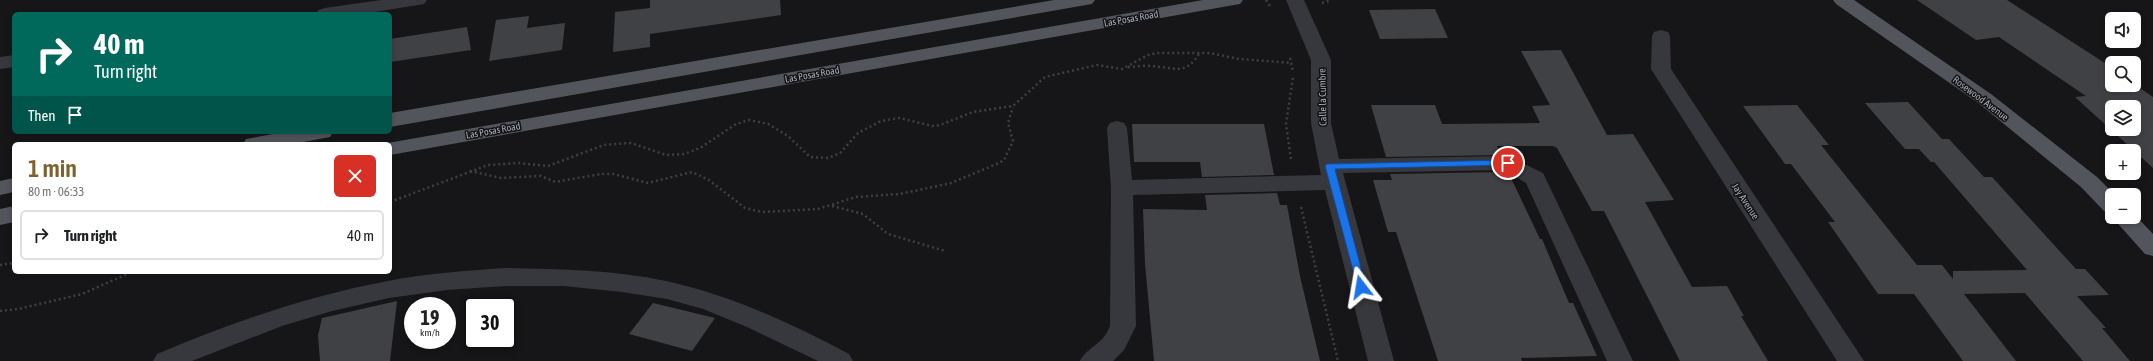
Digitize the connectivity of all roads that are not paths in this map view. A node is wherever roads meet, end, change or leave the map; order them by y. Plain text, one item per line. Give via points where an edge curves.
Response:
1 (418, 0) edge
2 (1086, 0) edge
3 (1234, 0) edge
4 (1295, 0) edge
5 (1842, 0) edge
6 (338, 12) edge
7 (1661, 36) dead end
8 (12, 61) edge
9 (0, 63) edge
10 (392, 120) edge
11 (1117, 128) dead end
12 (312, 134) edge
13 (266, 142) edge
14 (392, 148) edge
15 (1332, 174) junction
16 (12, 185) edge
17 (0, 188) edge
18 (1122, 188) junction
19 (2105, 199) edge
20 (12, 214) edge
21 (0, 217) edge
22 (2130, 224) edge
23 (2153, 248) edge
24 (166, 361) edge
25 (840, 361) edge
26 (1093, 361) edge
27 (1381, 361) edge
28 (1620, 361) edge
29 (1850, 361) edge

1 - 6 street
2 - 10 main road
3 - 14 main road, Las Posas Road
4 - 15 street, Calle la Cumbre via 1321,60 1321,123
5 - 19 main road, Rosewood Avenue via 1984,98 2088,182
7 - 29 street, Jay Avenue via 1661,69
8 - 9 street
11 - 18 street
12 - 13 main road
15 - 18 street
15 - 27 street, Calle la Cumbre
15 - 28 street via 1508,163 1535,178
16 - 17 main road
18 - 26 street via 1123,326 1118,342
20 - 21 main road
22 - 23 main road
24 - 25 street via 256,326 325,303 402,286 465,279 547,276 668,290 789,334

